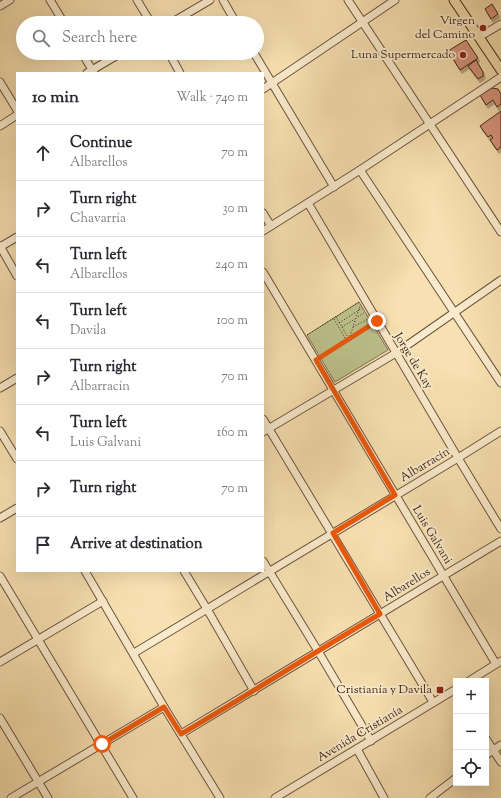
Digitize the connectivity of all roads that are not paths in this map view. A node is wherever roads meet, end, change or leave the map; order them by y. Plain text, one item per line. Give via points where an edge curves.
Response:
1 (10, 0) edge
2 (50, 0) edge
3 (137, 0) edge
4 (210, 0) edge
5 (223, 0) edge
6 (348, 0) edge
7 (395, 0) edge
8 (454, 0) edge
9 (0, 6) edge
10 (60, 16) edge
11 (147, 16) edge
12 (183, 16) edge
13 (232, 16) edge
14 (363, 21) junction
15 (501, 24) edge
16 (479, 37) junction
17 (85, 60) edge
18 (110, 60) edge
19 (172, 60) edge
20 (258, 60) edge
21 (501, 70) edge
22 (91, 72) edge
23 (179, 72) edge
24 (501, 77) edge
25 (0, 82) edge
26 (272, 83) junction
27 (264, 88) edge
28 (16, 108) edge
29 (16, 116) edge
30 (430, 125) junction
31 (0, 126) edge
32 (360, 170) junction
33 (334, 187) junction
34 (308, 203) junction
35 (264, 215) edge
36 (271, 226) junction
37 (264, 230) edge
38 (501, 232) edge
39 (16, 238) edge
40 (0, 247) edge
41 (16, 274) edge
42 (264, 274) edge
43 (501, 280) edge
44 (453, 312) junction
45 (396, 353) junction
46 (16, 379) edge
47 (501, 383) edge
48 (0, 388) edge
49 (333, 391) junction
50 (266, 430) edge
51 (0, 431) edge
52 (501, 431) edge
53 (16, 457) edge
54 (458, 458) junction
55 (395, 495) junction
56 (16, 509) edge
57 (0, 518) edge
58 (501, 529) edge
59 (333, 533) junction
60 (501, 541) edge
61 (264, 563) edge
62 (269, 571) junction
63 (86, 572) edge
64 (185, 572) edge
65 (0, 576) edge
66 (444, 576) junction
67 (103, 601) junction
68 (207, 609) junction
69 (380, 614) junction
70 (38, 640) junction
71 (318, 650) junction
72 (134, 653) junction
73 (0, 662) edge
74 (499, 662) edge
75 (474, 678) edge
76 (254, 691) junction
77 (453, 692) edge
78 (433, 702) junction
79 (164, 707) junction
80 (0, 718) edge
81 (181, 734) junction
82 (371, 741) junction
83 (102, 744) junction
84 (489, 744) edge
85 (501, 745) edge
86 (357, 749) junction
87 (493, 750) junction
88 (489, 753) edge
89 (501, 762) edge
90 (453, 780) edge
91 (38, 782) junction
92 (11, 798) edge
93 (48, 798) edge
94 (133, 798) edge
95 (220, 798) edge
96 (274, 798) edge
97 (384, 798) edge
98 (430, 798) edge

1 - 9 street
2 - 10 street
3 - 11 street
4 - 12 street
5 - 13 street
6 - 14 street
7 - 14 street
8 - 16 main road
14 - 26 street
14 - 30 street
15 - 16 street
16 - 21 main road
17 - 22 street
18 - 22 street
19 - 23 street
20 - 26 street
24 - 30 street
25 - 28 street
26 - 27 street
26 - 33 street
29 - 31 street
30 - 32 street
30 - 38 street
32 - 33 street
32 - 44 street
33 - 34 street
34 - 36 street
34 - 45 street, Jorge de Kay
35 - 36 street
36 - 37 street
39 - 40 street
40 - 41 street
42 - 49 street, Luis Galvani
43 - 44 street
44 - 45 street
44 - 47 street
45 - 49 street
45 - 54 street, Jorge de Kay
46 - 48 street
49 - 50 street
49 - 55 street, Luis Galvani
50 - 59 street
51 - 53 street
52 - 54 street, Albarracín
54 - 55 street, Albarracín
54 - 58 street, Jorge de Kay
55 - 59 street, Albarracín
55 - 66 street, Luis Galvani
56 - 57 street
59 - 62 street, Albarracín
59 - 69 street
60 - 66 street, Albarellos
61 - 62 street
62 - 68 street, Albarracín
62 - 71 street
63 - 67 street
64 - 68 street
65 - 70 street
66 - 69 street, Albarellos
66 - 74 street, Luis Galvani
67 - 70 street
67 - 72 street
68 - 72 street, Albarracín
68 - 76 street
69 - 71 street, Albarellos
69 - 78 street
70 - 73 street
70 - 83 street
71 - 76 street, Albarellos
71 - 82 street
72 - 79 street
74 - 75 street
76 - 81 street, Albarellos
77 - 78 street, Avenida Cristianía
78 - 82 street, Avenida Cristianía
79 - 81 street
79 - 83 street
80 - 91 street
81 - 95 street
82 - 86 street, Avenida Cristianía
83 - 91 street
83 - 94 street
84 - 87 street
85 - 87 street
86 - 96 street, Avenida Cristianía
86 - 97 street
87 - 88 street
87 - 89 street
90 - 98 street
91 - 92 street
91 - 93 street

